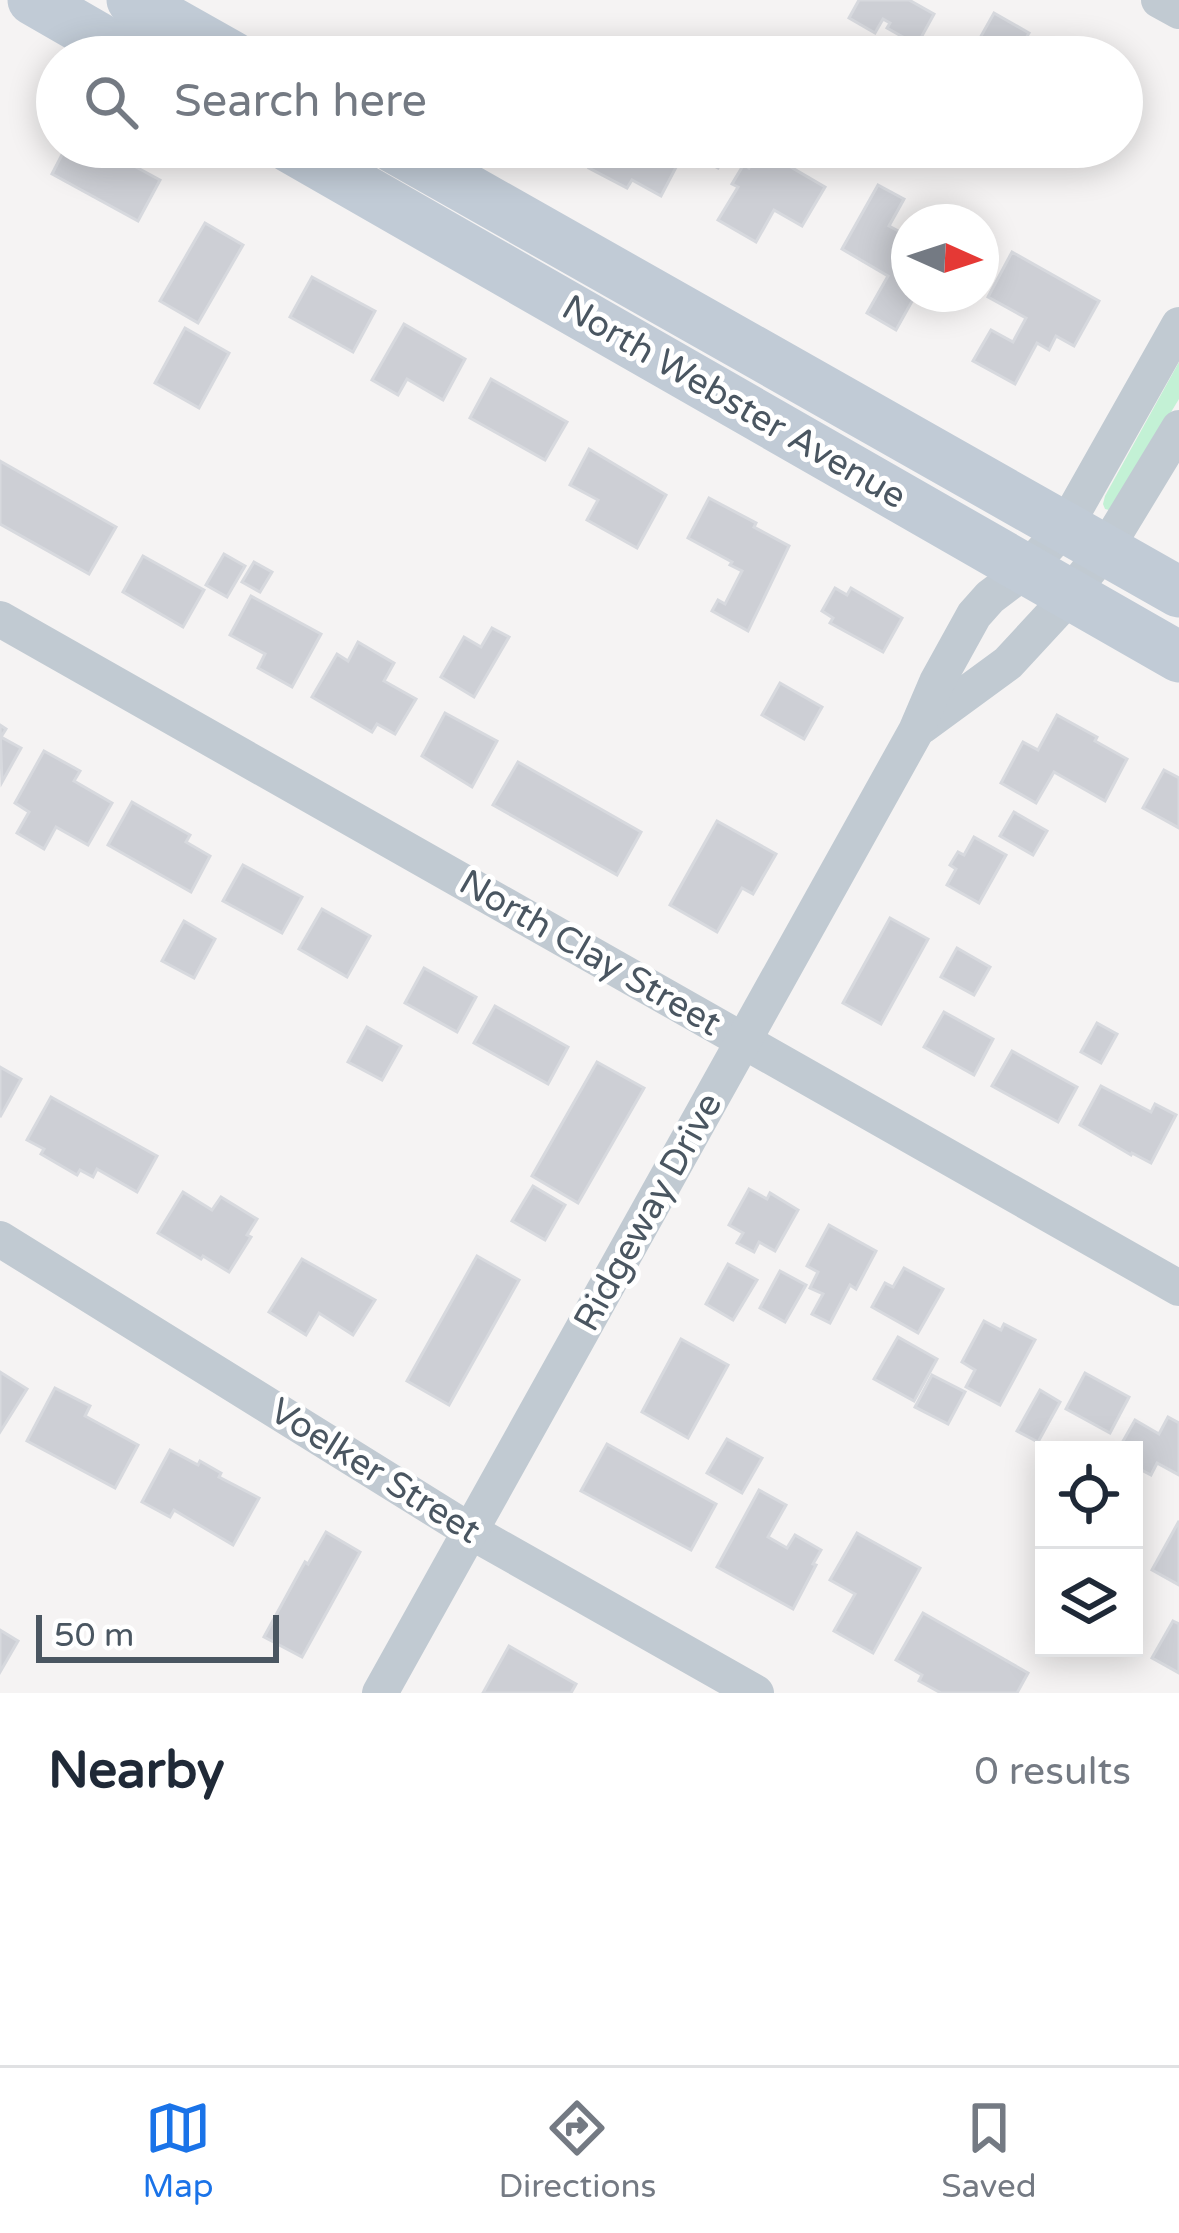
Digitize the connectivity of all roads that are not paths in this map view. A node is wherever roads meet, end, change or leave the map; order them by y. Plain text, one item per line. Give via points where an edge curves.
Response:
1 (33, 0) edge
2 (132, 0) edge
3 (1159, 0) edge
4 (1179, 11) edge
5 (96, 36) edge
6 (196, 36) edge
7 (326, 168) edge
8 (430, 168) edge
9 (1179, 326) edge
10 (1179, 428) edge
11 (1085, 538) junction
12 (1048, 582) junction
13 (1179, 592) edge
14 (0, 619) edge
15 (1179, 657) edge
16 (916, 731) junction
17 (743, 1041) junction
18 (0, 1239) edge
19 (1179, 1288) edge
20 (470, 1531) junction
21 (380, 1693) edge
22 (756, 1693) edge

1 - 5 main road
2 - 6 main road
3 - 4 street
7 - 12 main road, North Webster Avenue
8 - 11 main road, North Webster Avenue
9 - 11 street
10 - 11 street
11 - 12 street
11 - 12 street
11 - 13 main road, North Webster Avenue
12 - 15 main road, North Webster Avenue
12 - 16 street, Ridgeway Drive via 1008,663
12 - 16 street, Ridgeway Drive via 990,597 974,615
14 - 17 street, North Clay Street
16 - 17 street, Ridgeway Drive
17 - 19 street, North Clay Street
17 - 20 street, Ridgeway Drive
18 - 20 street, Voelker Street
20 - 21 street, Ridgeway Drive
20 - 22 street, Voelker Street

